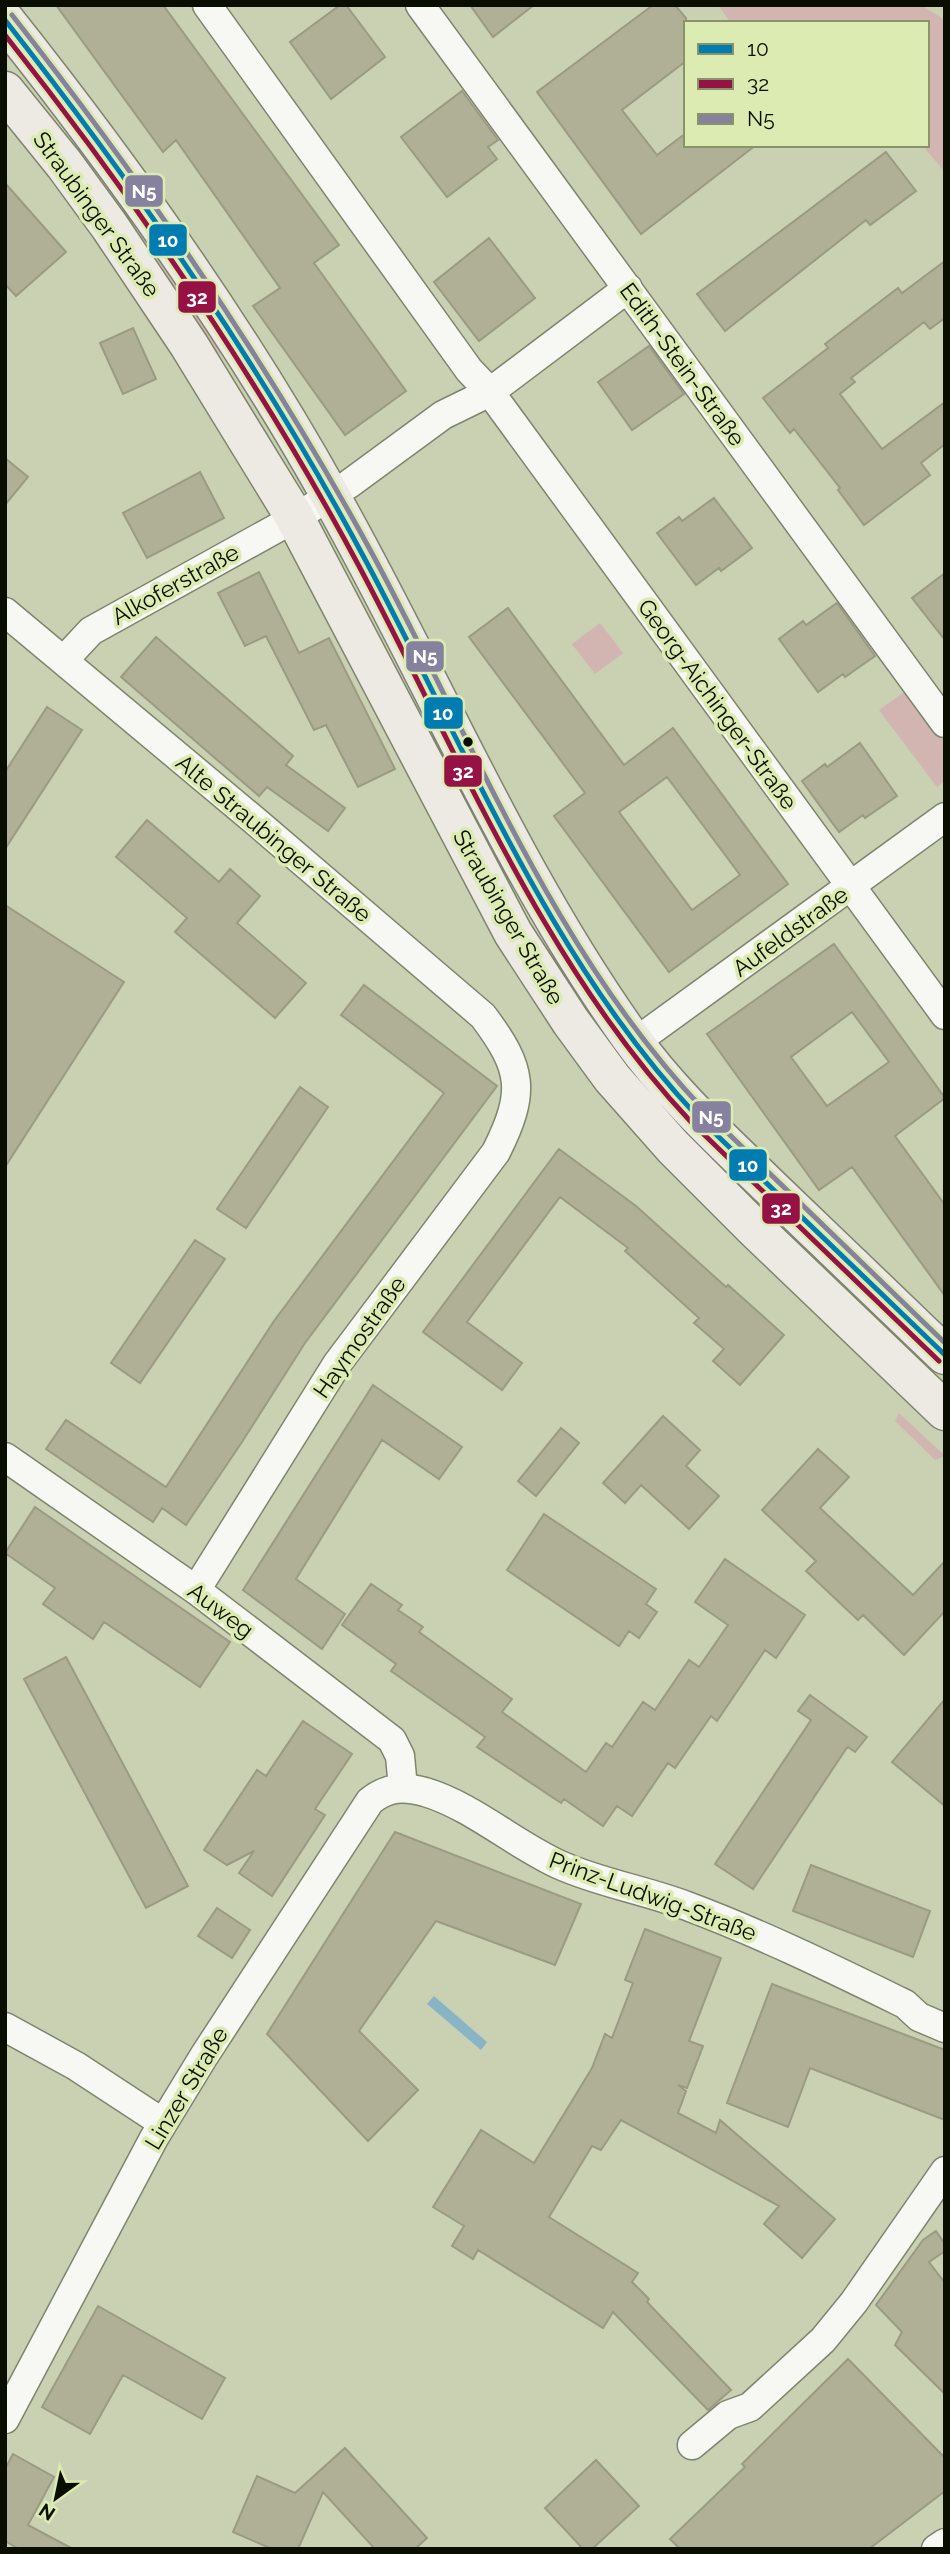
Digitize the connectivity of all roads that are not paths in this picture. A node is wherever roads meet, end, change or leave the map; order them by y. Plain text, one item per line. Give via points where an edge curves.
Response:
1 (207, 5) edge
2 (420, 5) edge
3 (5, 20) edge
4 (5, 91) edge
5 (628, 288) junction
6 (490, 392) junction
7 (331, 495) junction
8 (295, 518) junction
9 (5, 612) edge
10 (64, 660) junction
11 (945, 723) edge
12 (945, 817) edge
13 (852, 887) junction
14 (945, 1015) edge
15 (634, 1043) junction
16 (516, 1084) joint
17 (945, 1355) edge
18 (945, 1411) edge
19 (5, 1457) edge
20 (196, 1590) junction
21 (403, 1788) junction
22 (905, 2004) junction
23 (945, 2010) edge
24 (5, 2026) edge
25 (945, 2028) edge
26 (163, 2123) junction
27 (945, 2171) edge
28 (5, 2419) edge
29 (692, 2445) dead end
30 (945, 2543) edge
31 (936, 2549) edge

1 - 6 street, Georg-Aichinger-Straße via 461,359
2 - 5 street, Edith-Stein-Straße
3 - 7 main road, Straubinger Straße via 148,207 220,313
4 - 8 main road, Straubinger Straße via 110,227
5 - 6 street
5 - 11 street, Edith-Stein-Straße
6 - 7 street via 443,415
6 - 13 street, Georg-Aichinger-Straße
7 - 8 street
7 - 15 main road, Straubinger Straße via 546,906
8 - 10 street, Alkoferstraße via 91,631
8 - 18 main road, Straubinger Straße via 513,933 571,1022 612,1078 673,1147
9 - 10 street, Alte Straubinger Straße
10 - 16 street, Alte Straubinger Straße via 483,1016 511,1058
12 - 13 street, Aufeldstraße
13 - 14 street, Georg-Aichinger-Straße
13 - 15 street, Aufeldstraße
15 - 17 main road, Straubinger Straße via 721,1140
16 - 20 street, Haymostraße via 512,1120 496,1152 337,1364
19 - 20 street, Auweg
20 - 21 street, Auweg via 392,1740 400,1756
21 - 22 street, Prinz-Ludwig-Straße via 446,1800 562,1866 683,1904 764,1936
21 - 26 street, Linzer Straße via 383,1791 370,1801
22 - 23 street, Prinz-Ludwig-Straße via 922,2003
22 - 25 street, Prinz-Ludwig-Straße via 919,2017
24 - 26 street
26 - 28 street, Linzer Straße
27 - 29 street via 823,2340 750,2407 728,2416
30 - 31 street

